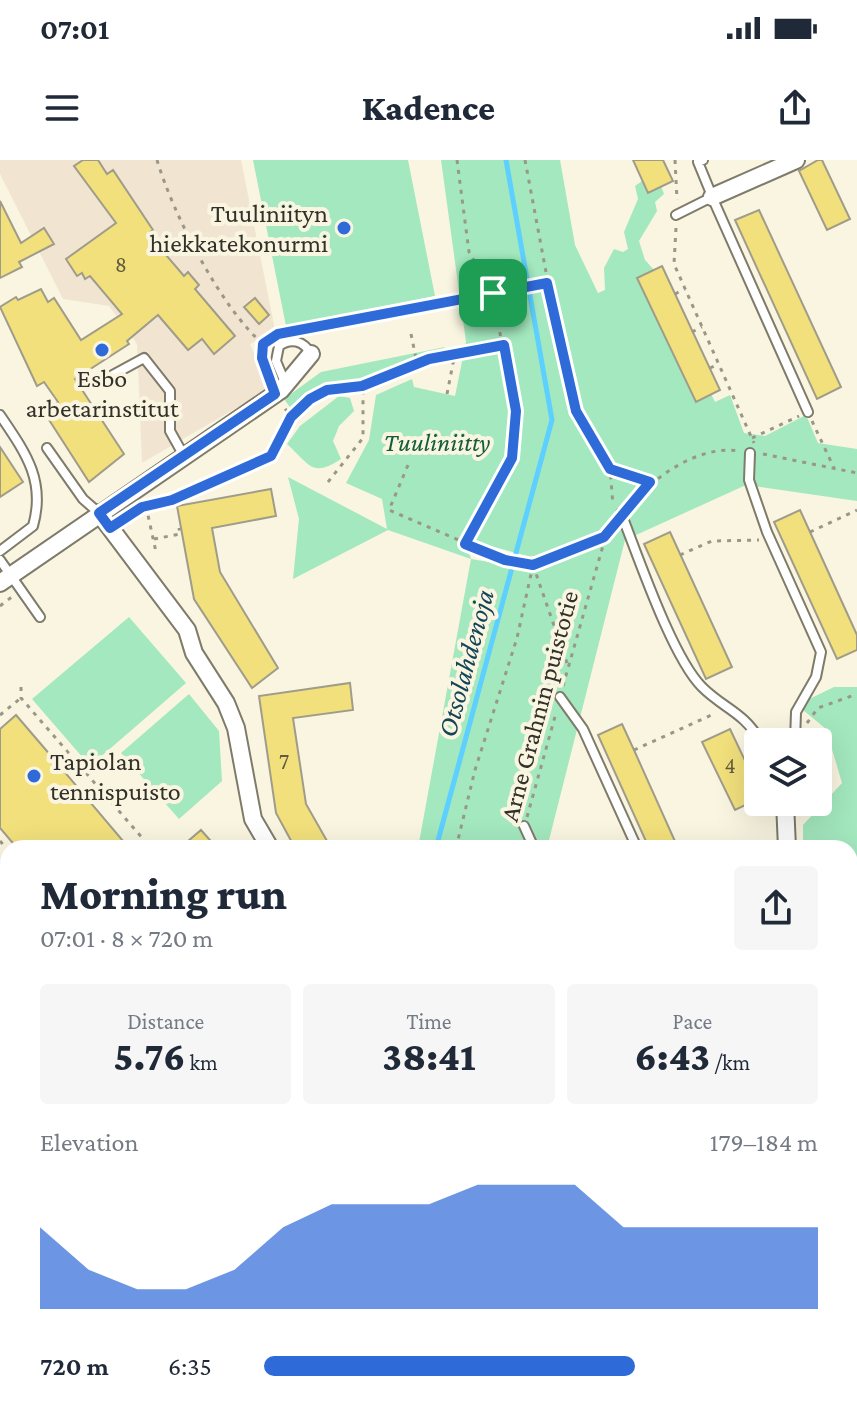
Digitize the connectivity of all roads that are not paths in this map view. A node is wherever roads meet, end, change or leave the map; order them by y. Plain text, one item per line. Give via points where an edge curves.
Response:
1 (703, 160) edge
2 (788, 161) edge
3 (712, 197) junction
4 (676, 215) road end
5 (311, 354) joint
6 (109, 377) dead end
7 (280, 389) junction
8 (808, 412) road end
9 (0, 415) edge
10 (47, 448) dead end
11 (754, 453) road end
12 (184, 456) junction
13 (99, 513) junction
14 (621, 513) road end
15 (0, 551) edge
16 (0, 560) edge
17 (10, 583) edge
18 (40, 617) dead end
19 (560, 697) road end
20 (749, 728) edge
21 (795, 728) edge
22 (786, 816) edge
23 (524, 826) road end
24 (265, 840) edge
25 (530, 840) edge
26 (633, 840) edge
27 (787, 840) edge

1 - 3 lane via 698,162
2 - 3 street
3 - 4 lane
3 - 8 lane
5 - 7 street
5 - 7 lane via 304,343 279,346
6 - 12 lane via 144,358 170,391 170,431
7 - 12 street
9 - 15 lane via 30,459 38,493 33,526
10 - 13 lane
11 - 21 lane via 749,480 821,652 816,677 796,712
12 - 13 street
13 - 17 street
13 - 24 street via 187,630 194,653 226,703 236,728 253,819
14 - 20 lane via 682,657 703,688 731,707
16 - 17 lane
17 - 18 lane
19 - 26 lane via 583,729
22 - 27 street
23 - 25 lane

